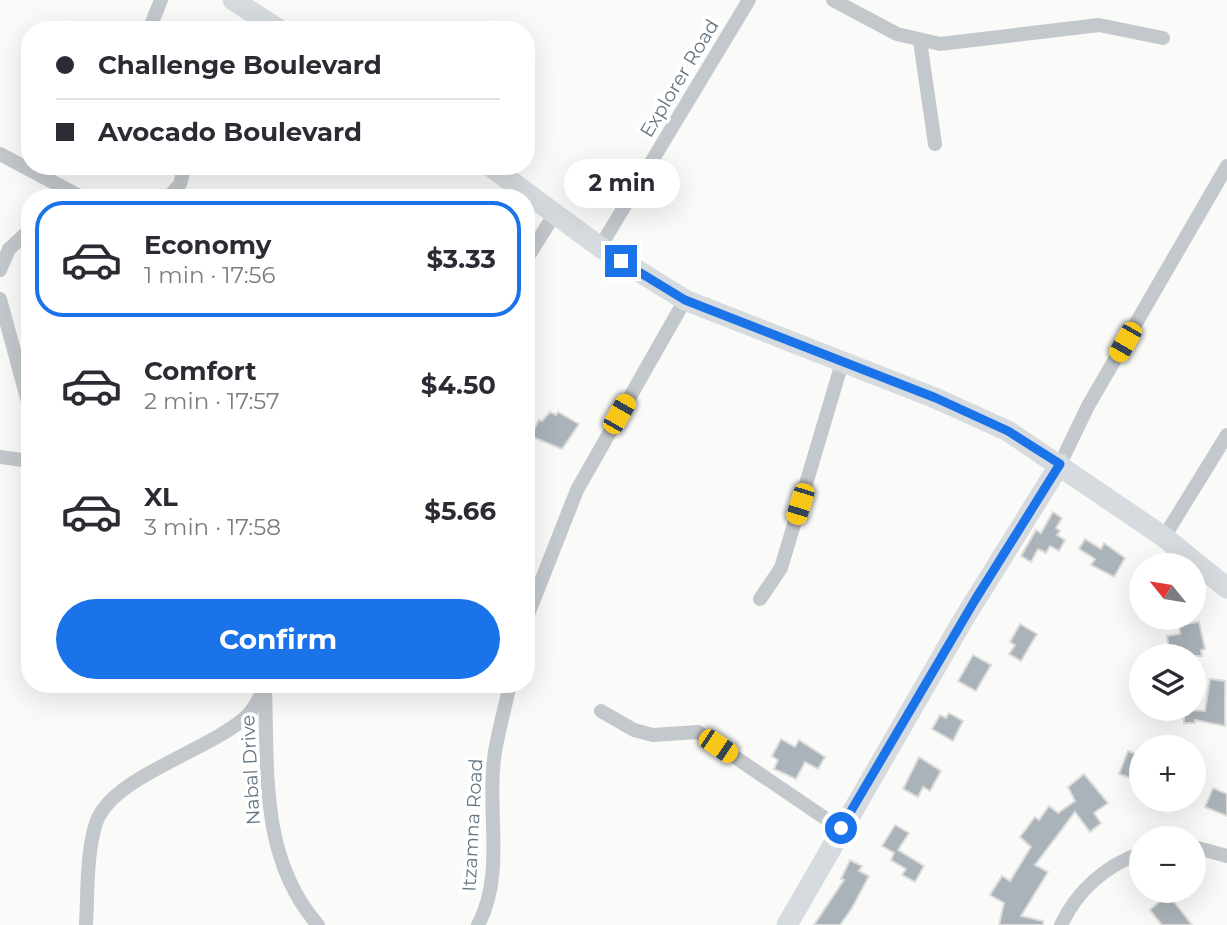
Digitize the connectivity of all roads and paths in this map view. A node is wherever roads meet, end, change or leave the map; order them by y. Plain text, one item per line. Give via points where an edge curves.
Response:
1 (161, 0) edge
2 (233, 0) edge
3 (749, 0) edge
4 (833, 0) edge
5 (153, 21) edge
6 (265, 21) edge
7 (1163, 38) dead end
8 (920, 41) junction
9 (935, 144) dead end
10 (0, 154) edge
11 (21, 165) edge
12 (1227, 166) edge
13 (40, 175) edge
14 (503, 175) edge
15 (66, 189) edge
16 (521, 189) edge
17 (535, 200) edge
18 (554, 215) junction
19 (21, 239) edge
20 (535, 245) edge
21 (600, 247) junction
22 (0, 270) edge
23 (0, 299) edge
24 (685, 300) junction
25 (842, 363) junction
26 (21, 377) edge
27 (1227, 435) edge
28 (0, 457) edge
29 (1221, 458) edge
30 (21, 460) edge
31 (1060, 464) junction
32 (1164, 537) junction
33 (1227, 588) edge
34 (535, 597) edge
35 (760, 599) dead end
36 (261, 693) edge
37 (265, 693) edge
38 (508, 693) edge
39 (601, 710) dead end
40 (841, 828) junction
41 (1206, 850) edge
42 (1227, 856) edge
43 (1129, 858) edge
44 (86, 925) edge
45 (318, 925) edge
46 (478, 925) edge
47 (787, 925) edge
48 (1061, 925) edge

1 - 5 street
2 - 6 main road
3 - 21 street, Explorer Road
4 - 8 street
7 - 8 street via 1099,24 940,44
8 - 9 street
10 - 11 street
12 - 31 street via 1088,406
13 - 15 street
14 - 16 main road
17 - 18 main road
18 - 20 street
18 - 21 main road
19 - 22 street via 9,250
21 - 24 main road
23 - 26 street
24 - 25 main road
24 - 34 street via 577,490
25 - 31 main road via 1008,431
25 - 35 street via 781,568
27 - 29 street
28 - 30 street
29 - 32 street
31 - 32 main road
31 - 40 main road
32 - 33 main road
36 - 44 street via 253,709 223,734 123,789 106,804 91,849
37 - 45 street, Nabal Drive via 270,827 285,873
38 - 46 street, Itzamna Road via 494,759 489,891
39 - 40 street via 653,735 698,732
40 - 47 main road
41 - 42 street
43 - 48 street via 1093,881

